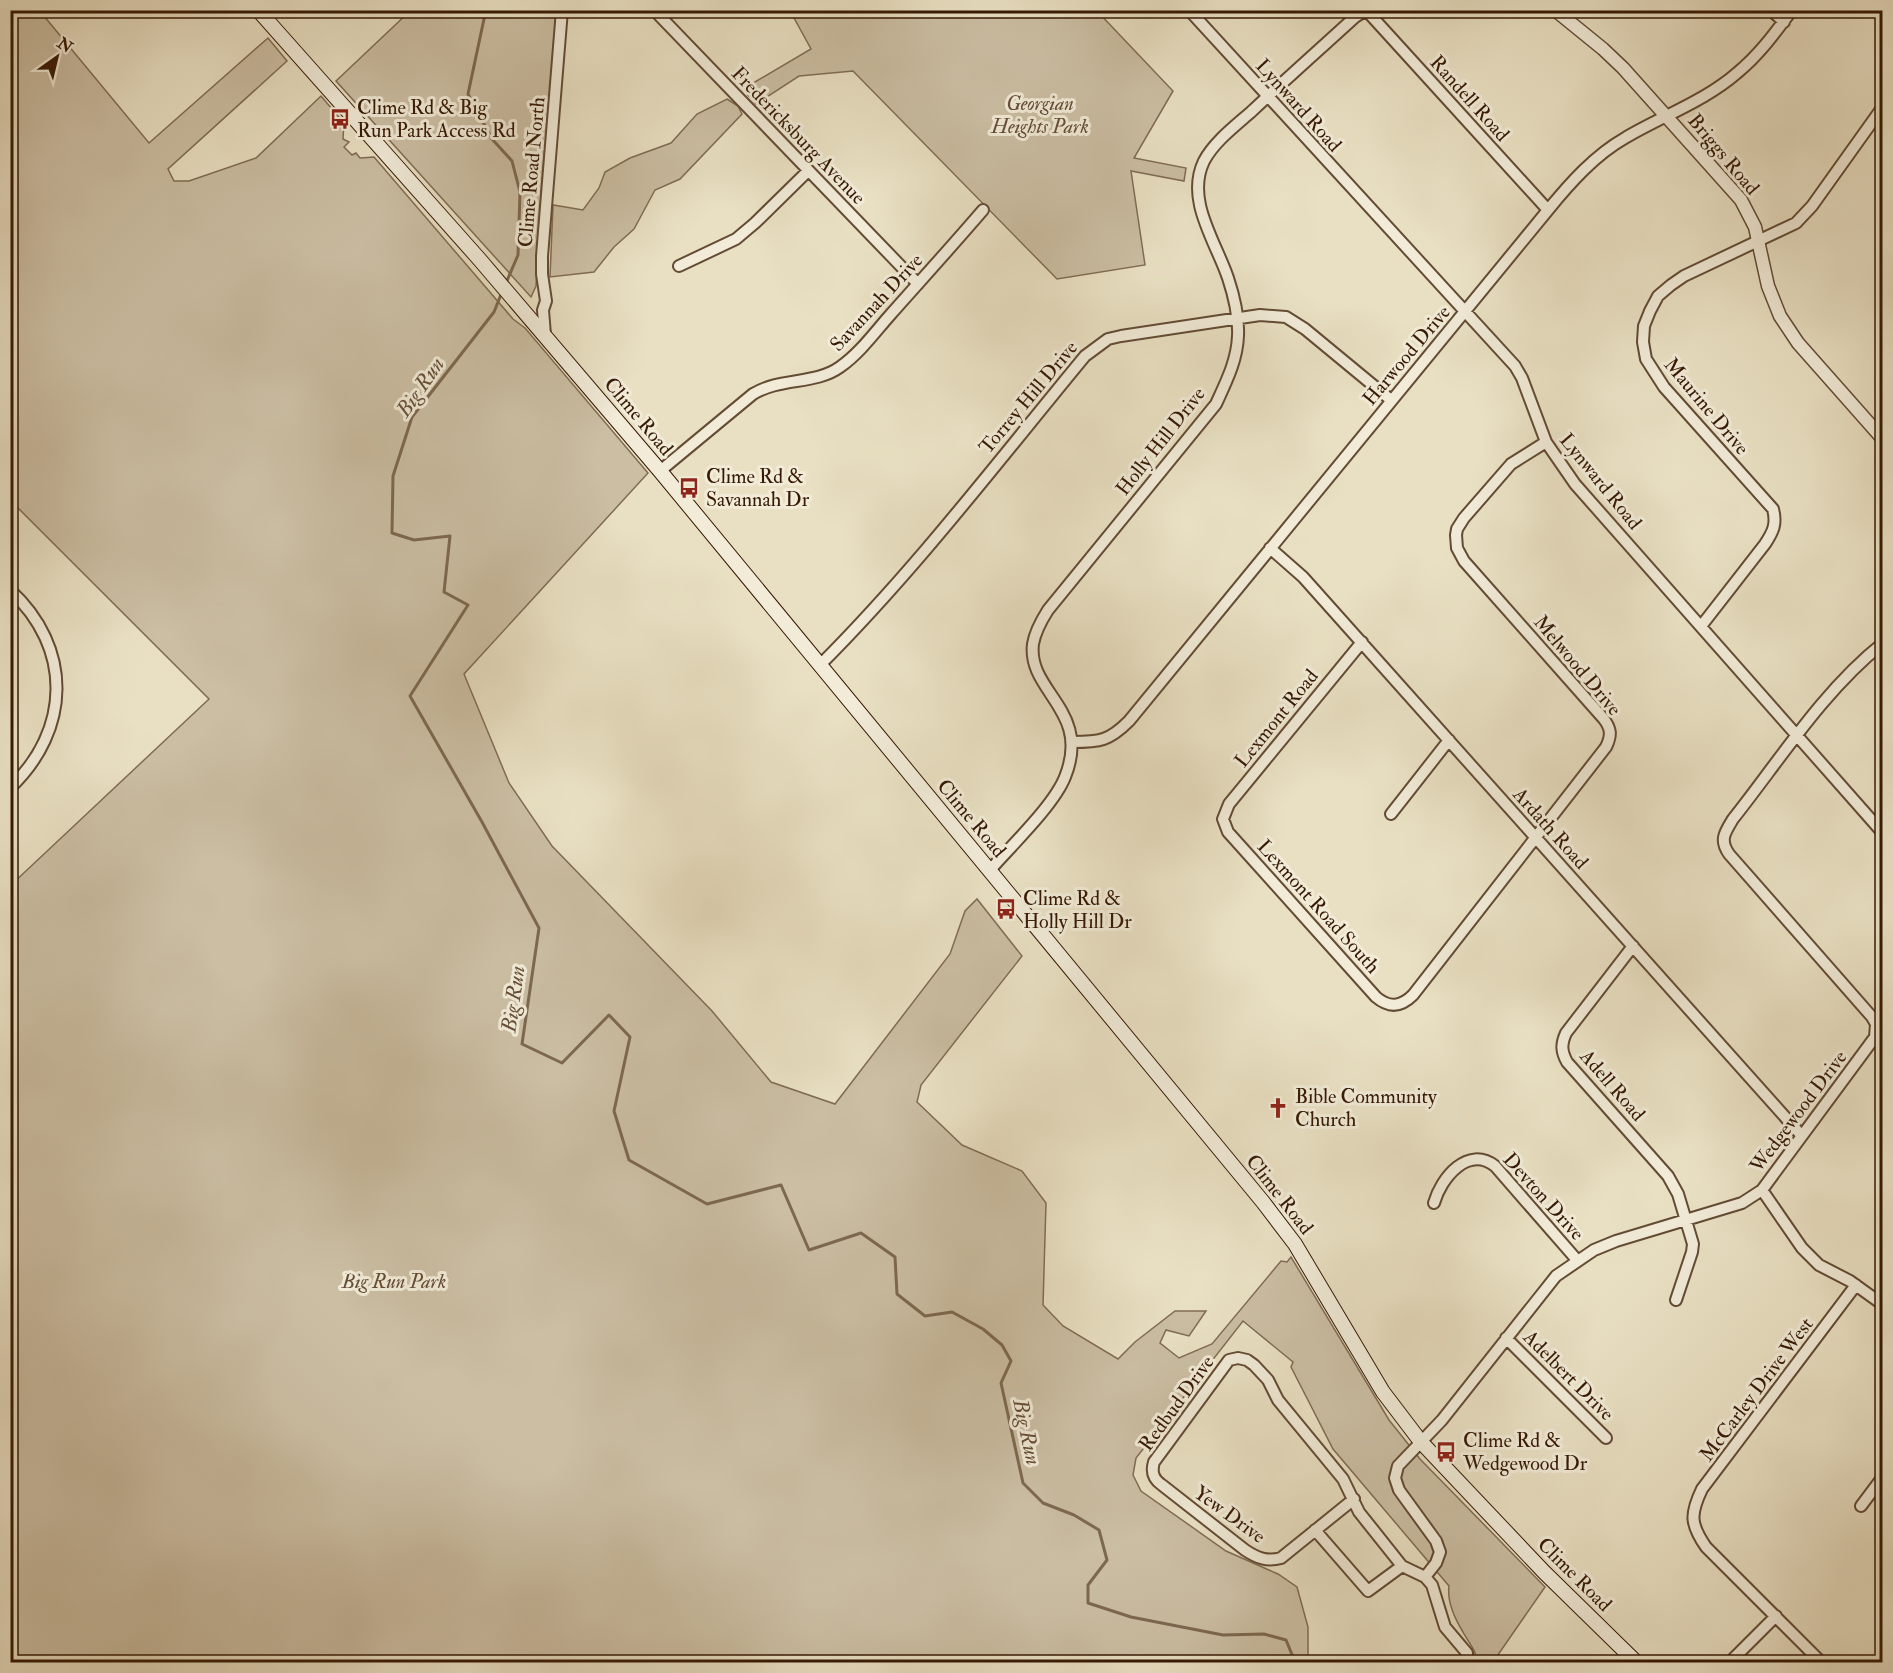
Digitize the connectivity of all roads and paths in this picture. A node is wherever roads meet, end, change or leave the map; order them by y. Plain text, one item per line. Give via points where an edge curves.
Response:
1 (258, 10) edge
2 (562, 10) edge
3 (654, 10) edge
4 (1189, 10) edge
5 (1366, 10) edge
6 (1555, 10) edge
7 (1771, 10) edge
8 (1792, 10) edge
9 (1784, 22) junction
10 (1267, 97) junction
11 (1882, 108) edge
12 (1666, 116) junction
13 (808, 171) junction
14 (983, 210) dead end
15 (1548, 210) junction
16 (1758, 240) junction
17 (679, 266) dead end
18 (918, 284) junction
19 (1465, 312) junction
20 (1237, 318) junction
21 (545, 335) junction
22 (1391, 400) junction
23 (1882, 438) edge
24 (1546, 442) junction
25 (660, 471) junction
26 (1270, 548) junction
27 (10, 590) edge
28 (1702, 625) junction
29 (1362, 642) junction
30 (1882, 644) edge
31 (820, 665) junction
32 (1798, 735) junction
33 (1449, 740) junction
34 (1072, 742) junction
35 (10, 788) edge
36 (1391, 814) dead end
37 (1223, 819) joint
38 (1882, 832) edge
39 (1535, 837) junction
40 (990, 870) junction
41 (1633, 946) junction
42 (1397, 1005) joint
43 (1802, 1136) junction
44 (1762, 1190) junction
45 (1434, 1203) dead end
46 (1686, 1220) junction
47 (1577, 1260) junction
48 (1856, 1285) junction
49 (1676, 1300) dead end
50 (1882, 1305) edge
51 (1506, 1338) junction
52 (1606, 1438) dead end
53 (1420, 1442) junction
54 (1152, 1468) joint
55 (1882, 1478) edge
56 (1353, 1499) junction
57 (1861, 1506) dead end
58 (1315, 1530) junction
59 (1402, 1566) junction
60 (1425, 1577) junction
61 (1776, 1616) junction
62 (1467, 1662) edge
63 (1636, 1662) edge
64 (1730, 1662) edge
65 (1821, 1662) edge

1 - 21 main road, Clime Road
2 - 21 street, Clime Road North via 542,256
3 - 13 street, Fredericksburg Avenue
4 - 10 street, Lynward Road
5 - 10 street, Holly Hill Drive
5 - 15 street, Randell Road
6 - 12 street, Briggs Road via 1603,49
7 - 9 street
8 - 9 street, Harwood Drive
9 - 12 street, Harwood Drive via 1736,74
10 - 19 street, Lynward Road
10 - 20 street, Holly Hill Drive via 1221,140 1204,162 1198,189 1203,217 1236,302
11 - 16 street, Maurine Drive via 1804,216
12 - 15 street, Harwood Drive via 1623,139 1589,165
12 - 16 street, Briggs Road via 1741,200
13 - 17 street via 736,239
13 - 18 street, Fredericksburg Avenue
14 - 18 street, Savannah Drive
15 - 19 street, Harwood Drive
16 - 23 street, Briggs Road via 1768,286 1780,316 1798,343
16 - 28 street, Maurine Drive via 1671,285 1658,296 1644,326 1646,359 1664,387 1773,509 1776,519 1773,533
18 - 25 street, Savannah Drive via 840,368 807,380 765,387
19 - 22 street, Harwood Drive
19 - 24 street, Lynward Road via 1515,366
20 - 22 street, Torrey Hill Drive via 1286,317
20 - 31 street, Torrey Hill Drive via 1114,338 1097,345 857,628
20 - 34 street, Holly Hill Drive via 1234,365 1216,404 1048,610 1036,634 1034,661 1068,721
21 - 25 main road, Clime Road
22 - 26 street, Harwood Drive
24 - 28 street, Lynward Road via 1575,484
24 - 39 street, Melwood Drive via 1504,471 1464,518 1456,535 1464,561 1609,726 1606,747
25 - 31 main road, Clime Road
26 - 29 street, Ardath Road via 1303,577
26 - 34 street, Harwood Drive via 1129,721 1110,738
27 - 35 street via 31,611 51,653 58,692 52,726 36,758
28 - 32 street, Lynward Road
29 - 33 street, Ardath Road
29 - 37 street, Lexmont Road via 1229,804
30 - 32 street, Wedgewood Drive via 1840,683
31 - 40 main road, Clime Road
32 - 38 street, Lynward Road
32 - 43 street, Wedgewood Drive via 1733,819 1723,841 1729,854 1876,1023 1875,1037
33 - 36 street
33 - 39 street, Ardath Road
34 - 40 street, Holly Hill Drive via 1069,766 1058,792
37 - 42 street, Lexmont Road South via 1228,832 1376,997 1385,1004
39 - 41 street, Ardath Road
39 - 42 street, Melwood Drive via 1413,994
40 - 53 main road, Clime Road via 1295,1244 1367,1368
41 - 43 street, Ardath Road
41 - 46 street, Adell Road via 1566,1033 1562,1053 1668,1176
43 - 44 street, Wedgewood Drive
44 - 46 street, Wedgewood Drive via 1742,1203
44 - 48 street via 1802,1248 1820,1265
45 - 47 street, Devton Drive via 1437,1190 1464,1162 1486,1159
46 - 47 street, Wedgewood Drive via 1616,1241
46 - 49 street via 1692,1252
47 - 51 street, Wedgewood Drive via 1556,1276
48 - 50 street
48 - 61 street, McCarley Drive West via 1695,1503 1692,1518 1697,1534
51 - 52 street, Adelbert Drive
51 - 53 street, Wedgewood Drive
53 - 60 street, Wedgewood Drive via 1398,1466 1395,1478 1440,1552
53 - 63 main road, Clime Road
54 - 56 street, Redbud Drive via 1229,1360 1238,1358 1254,1365 1268,1380 1278,1400 1343,1479
54 - 58 street, Yew Drive via 1156,1481 1257,1558 1281,1558
55 - 57 street
56 - 58 street, Yew Drive
56 - 59 street
58 - 59 street via 1368,1591
59 - 60 street
60 - 62 street via 1445,1627 1467,1653
61 - 64 street
61 - 65 street

